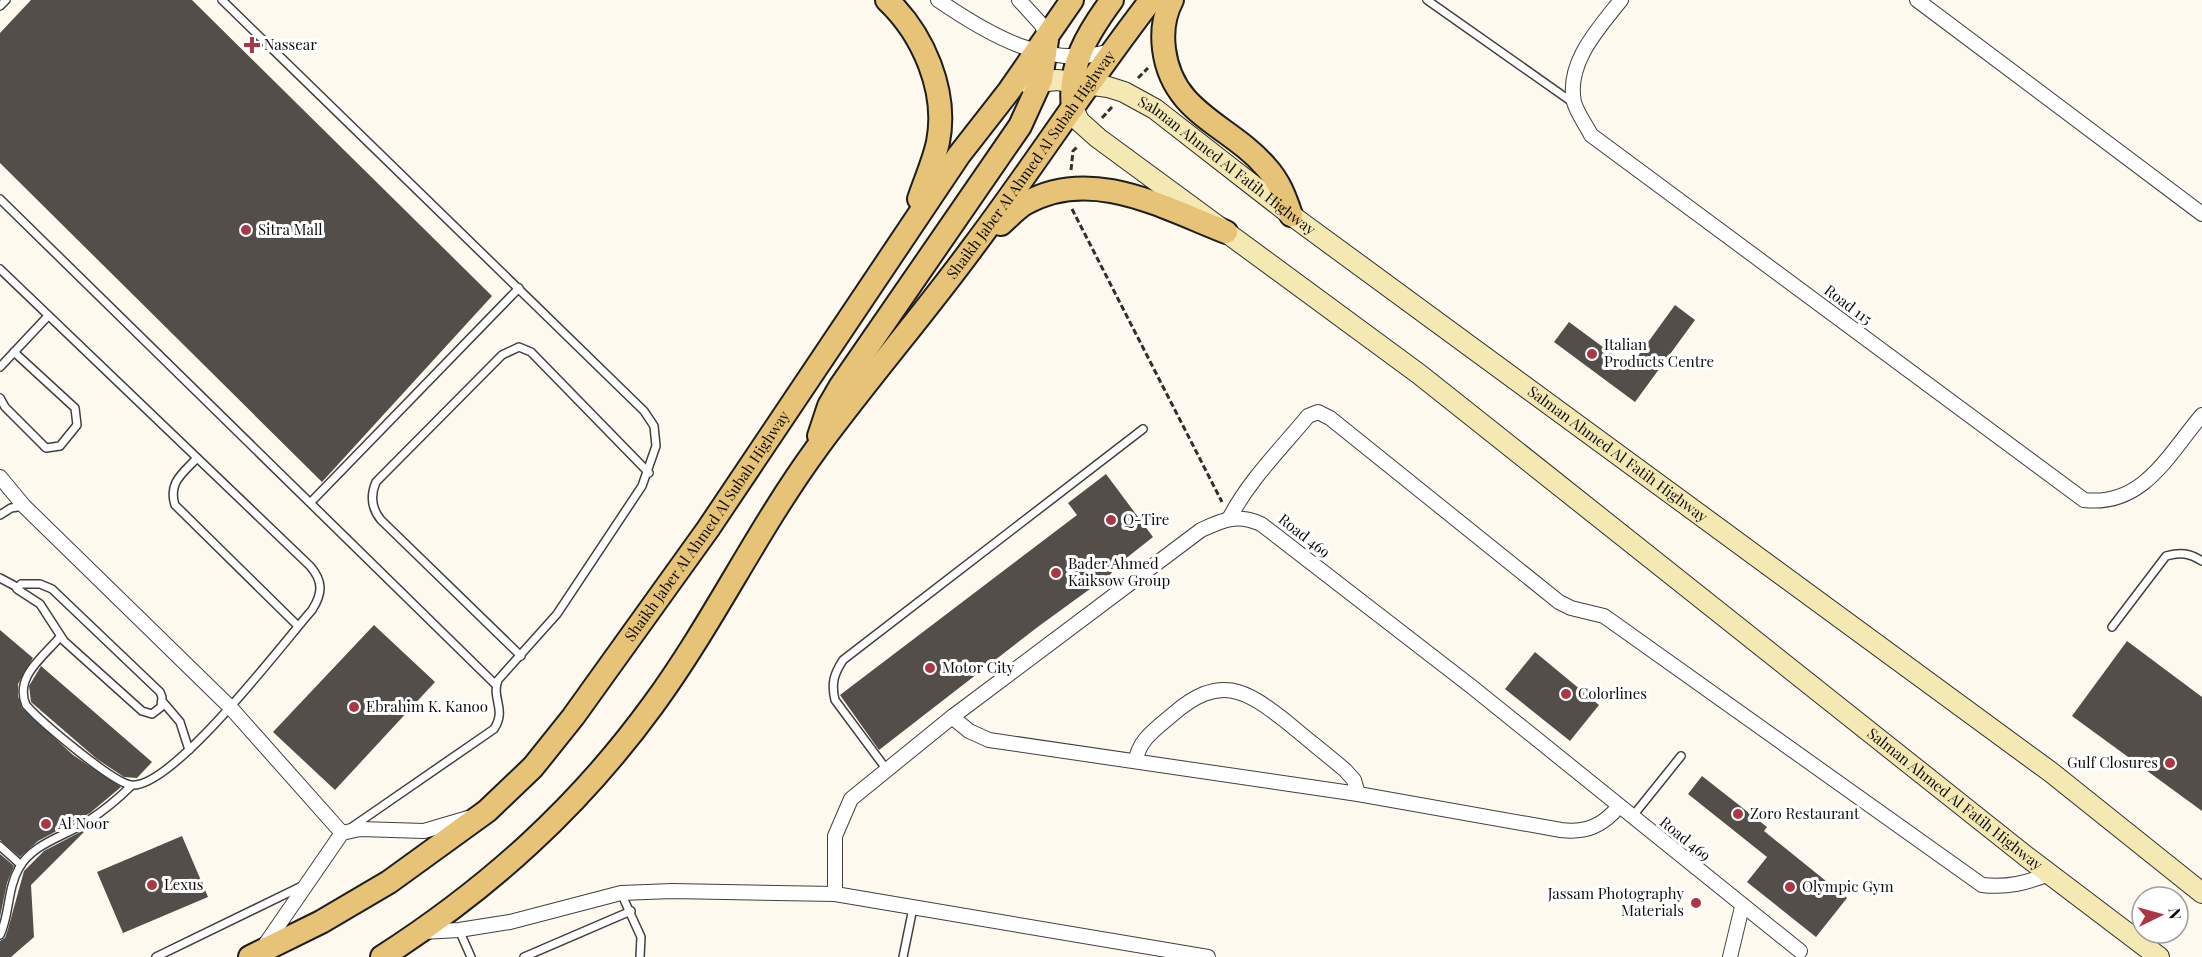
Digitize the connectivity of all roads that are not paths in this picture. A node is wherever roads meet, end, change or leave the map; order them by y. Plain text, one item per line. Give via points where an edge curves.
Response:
1 (6, 0) edge
2 (222, 0) edge
3 (887, 0) edge
4 (938, 0) edge
5 (1018, 0) edge
6 (1072, 0) edge
7 (1112, 0) edge
8 (1151, 0) edge
9 (1172, 0) edge
10 (1427, 0) edge
11 (1621, 0) edge
12 (1917, 0) edge
13 (0, 6) edge
14 (1043, 47) junction
15 (1111, 51) junction
16 (1077, 58) junction
17 (1041, 80) junction
18 (1081, 82) junction
19 (1009, 91) junction
20 (1574, 103) junction
21 (1074, 110) junction
22 (0, 199) edge
23 (2202, 214) edge
24 (1291, 215) junction
25 (910, 227) junction
26 (1226, 232) junction
27 (973, 248) junction
28 (0, 269) edge
29 (519, 288) junction
30 (48, 316) junction
31 (14, 352) junction
32 (0, 367) edge
33 (0, 398) edge
34 (2202, 415) edge
35 (1143, 429) dead end
36 (816, 449) junction
37 (196, 459) junction
38 (648, 473) junction
39 (1, 482) edge
40 (310, 502) junction
41 (24, 506) junction
42 (0, 515) edge
43 (1230, 517) junction
44 (2202, 561) edge
45 (0, 578) edge
46 (17, 587) junction
47 (298, 626) junction
48 (2112, 627) dead end
49 (60, 637) junction
50 (521, 656) junction
51 (496, 685) junction
52 (163, 702) junction
53 (230, 707) junction
54 (952, 717) junction
55 (189, 750) junction
56 (1681, 756) dead end
57 (1136, 760) junction
58 (887, 770) junction
59 (131, 786) junction
60 (1358, 794) junction
61 (1619, 806) junction
62 (487, 811) junction
63 (1632, 817) junction
64 (342, 834) junction
65 (0, 846) edge
66 (21, 865) junction
67 (2051, 873) junction
68 (307, 883) junction
69 (621, 893) junction
70 (2202, 893) edge
71 (835, 894) junction
72 (1742, 907) junction
73 (913, 908) junction
74 (631, 911) junction
75 (459, 930) junction
76 (420, 932) junction
77 (0, 935) edge
78 (1800, 951) dead end
79 (1152, 953) edge
80 (255, 955) edge
81 (905, 956) edge
82 (156, 957) edge
83 (382, 957) edge
84 (471, 957) edge
85 (524, 957) edge
86 (640, 957) edge
87 (1208, 957) edge
88 (1730, 957) edge
89 (2159, 957) edge

1 - 13 lane
2 - 29 lane
3 - 25 main road via 914,29 937,91 940,113 938,143
4 - 14 street via 995,35
5 - 14 street via 1041,24
6 - 14 main road, Shaikh Jaber Al Ahmed Al Subah Highway
7 - 16 main road via 1088,33
8 - 15 main road, Shaikh Jaber Al Ahmed Al Subah Highway
9 - 24 main road via 1163,32 1165,58 1175,86 1184,98 1257,157 1281,190
10 - 20 lane
11 - 20 street, Road 115 via 1573,72
12 - 23 street
14 - 16 street
14 - 17 main road
14 - 19 main road, Shaikh Jaber Al Ahmed Al Subah Highway
15 - 16 street
15 - 18 main road, Shaikh Jaber Al Ahmed Al Subah Highway
16 - 18 main road
17 - 18 street, Salman Ahmed Al Fatih Highway
17 - 19 street, Salman Ahmed Al Fatih Highway
17 - 36 main road via 1020,126 840,387 829,406
18 - 21 main road, Shaikh Jaber Al Ahmed Al Subah Highway
18 - 24 street, Salman Ahmed Al Fatih Highway via 1124,92 1155,110
19 - 25 main road, Shaikh Jaber Al Ahmed Al Subah Highway
20 - 34 street, Road 115 via 1591,135 2084,501 2118,499 2139,489
21 - 26 street, Salman Ahmed Al Fatih Highway via 1090,132
21 - 27 main road, Shaikh Jaber Al Ahmed Al Subah Highway
22 - 40 lane
24 - 70 street, Salman Ahmed Al Fatih Highway via 2042,766
25 - 62 main road, Shaikh Jaber Al Ahmed Al Subah Highway via 708,529 573,717 533,767
26 - 27 main road via 1115,191 1070,189 1024,204
26 - 67 street, Salman Ahmed Al Fatih Highway via 1419,374
27 - 36 main road, Shaikh Jaber Al Ahmed Al Subah Highway
28 - 30 lane
29 - 38 lane via 644,411 654,426 656,446
29 - 40 lane
30 - 31 lane
30 - 37 lane
31 - 32 lane
31 - 33 lane via 75,408 77,425 60,446 46,448 4,407
35 - 58 lane via 843,660 831,686 835,700
36 - 76 main road, Shaikh Jaber Al Ahmed Al Subah Highway via 654,704 579,797 464,902
37 - 47 lane via 318,575 320,598
37 - 47 lane via 172,484 175,505
38 - 50 lane via 557,614
38 - 50 lane via 535,356 519,347 502,355 376,482 371,498 381,520
39 - 41 street
40 - 51 lane
41 - 42 lane
41 - 53 street
43 - 54 street via 1201,530
43 - 61 street, Road 469 via 1249,518 1261,524
43 - 67 street via 1263,468 1308,416 1318,412 1559,602 1604,616 1982,885 2001,888
44 - 48 lane via 2179,552 2166,556
45 - 46 lane
46 - 49 lane via 45,609
46 - 52 lane via 33,583 52,589 156,688
47 - 53 lane
49 - 52 lane via 142,711 152,714
49 - 59 lane via 24,679 21,687 26,705 118,781
50 - 51 lane
51 - 64 lane via 500,715 494,729
52 - 55 lane via 180,722
53 - 55 lane
53 - 64 street
54 - 57 street via 989,740
54 - 58 street
55 - 59 lane via 151,781
56 - 63 lane
57 - 60 street
57 - 60 street via 1145,740 1191,699 1211,690 1232,689 1262,702 1345,770 1354,780
58 - 71 street via 850,799 835,836
59 - 66 lane via 89,820 47,843
60 - 61 street via 1572,831 1604,822
61 - 63 street, Road 469
62 - 64 street via 424,831 370,829
62 - 80 main road, Shaikh Jaber Al Ahmed Al Subah Highway via 389,882
63 - 72 street, Road 469
64 - 68 street
65 - 66 lane
66 - 77 lane via 9,894
67 - 89 street, Salman Ahmed Al Fatih Highway
68 - 80 street
68 - 82 lane
69 - 71 street
69 - 74 lane
69 - 75 street via 510,922
71 - 73 street
72 - 78 street, Road 469
72 - 88 street
73 - 79 street
73 - 81 lane
74 - 85 lane
74 - 86 lane via 641,937
75 - 76 street
75 - 84 lane
76 - 83 main road, Shaikh Jaber Al Ahmed Al Subah Highway
79 - 87 street

